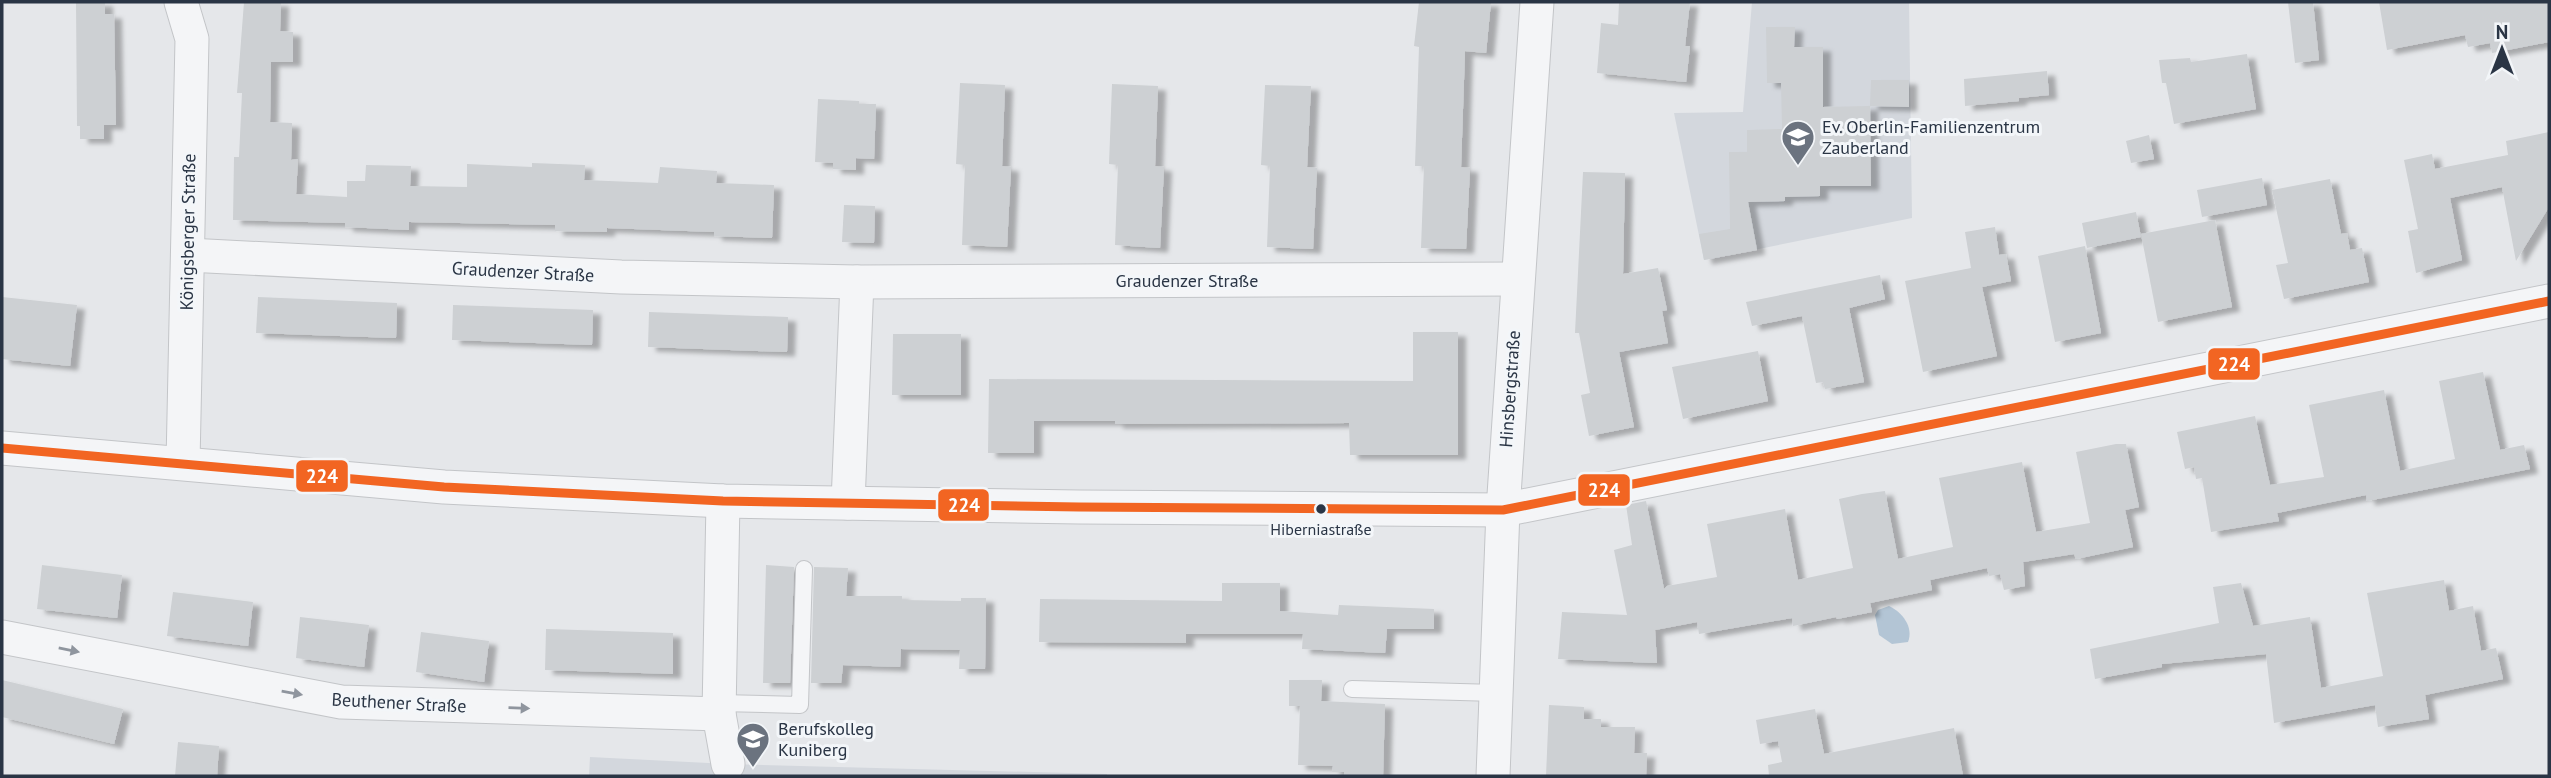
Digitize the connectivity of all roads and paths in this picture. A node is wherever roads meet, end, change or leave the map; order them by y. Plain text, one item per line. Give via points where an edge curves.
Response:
1 (181, 2) edge
2 (1537, 2) edge
3 (188, 255) junction
4 (1517, 279) junction
5 (857, 282) junction
6 (2549, 301) edge
7 (2, 448) edge
8 (183, 464) junction
9 (723, 501) junction
10 (848, 503) junction
11 (1503, 510) junction
12 (804, 569) dead end
13 (2, 637) edge
14 (1352, 689) dead end
15 (1496, 693) junction
16 (719, 708) junction
17 (728, 764) dead end
18 (1493, 776) edge

1 - 3 street, Königsberger Straße via 192,39
2 - 4 street, Hinsbergstraße
3 - 5 street, Graudenzer Straße via 621,277
3 - 8 street, Königsberger Straße
4 - 5 street, Graudenzer Straße
4 - 11 street, Hinsbergstraße
5 - 10 street
6 - 11 street
7 - 8 street
8 - 9 street via 444,487
9 - 10 street
9 - 16 street
10 - 11 street
11 - 15 street, Hinsbergstraße
12 - 16 lane via 800,705
13 -> 16 street, Beuthener Straße via 341,702
14 - 15 lane
15 - 18 street, Hinsbergstraße
16 - 17 street

